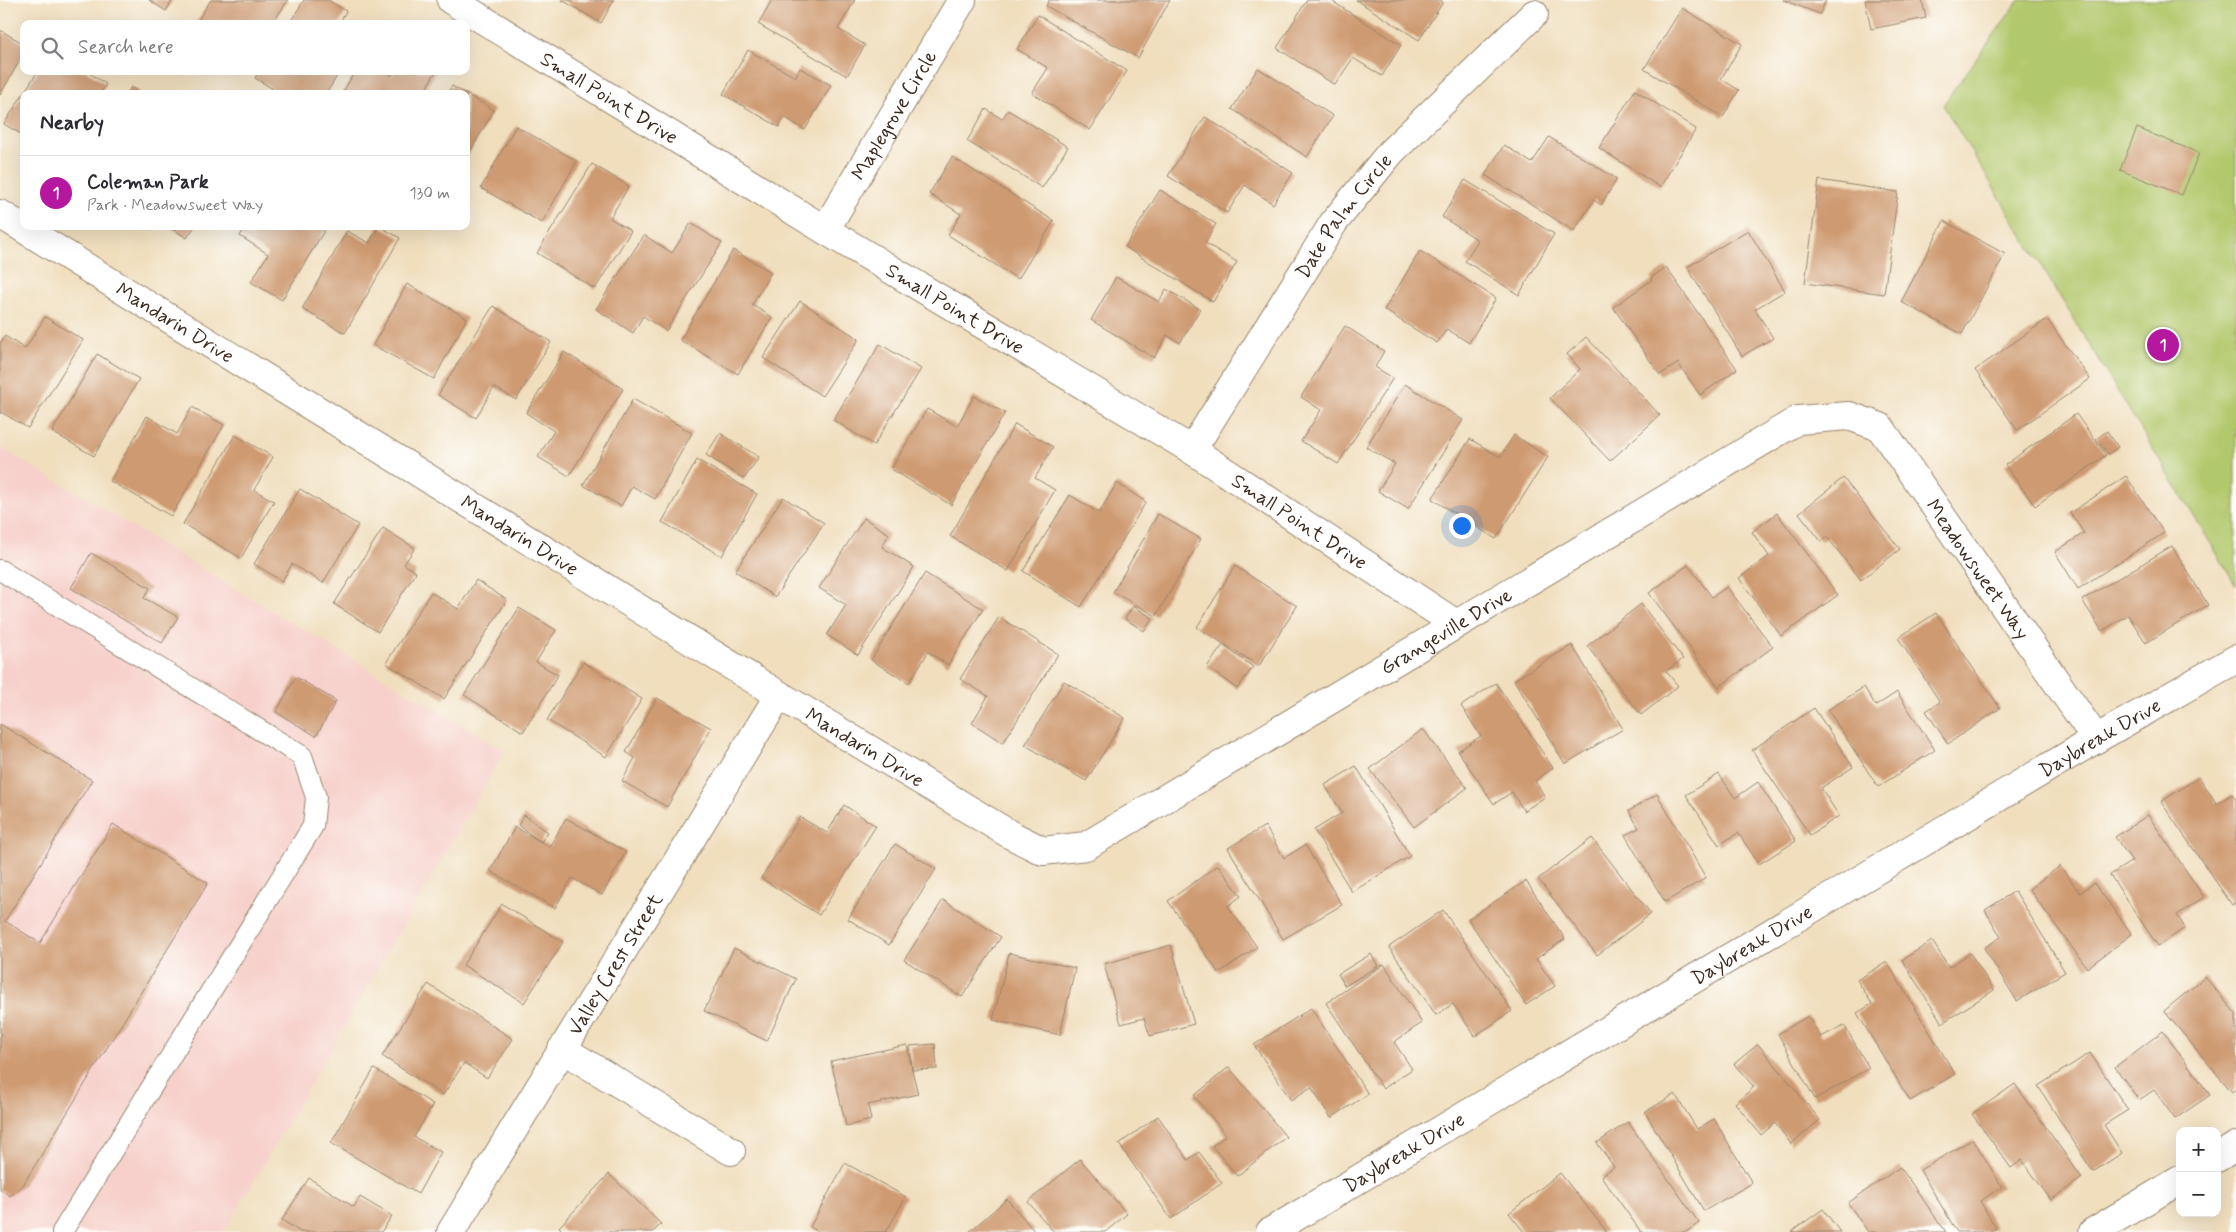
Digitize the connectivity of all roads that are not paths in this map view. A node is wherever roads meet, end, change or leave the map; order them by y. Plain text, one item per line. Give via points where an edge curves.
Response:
1 (451, 0) edge
2 (962, 0) edge
3 (1534, 14) dead end
4 (0, 214) edge
5 (20, 226) edge
6 (26, 230) edge
7 (824, 230) junction
8 (1849, 416) joint
9 (1192, 450) junction
10 (0, 570) edge
11 (1456, 624) junction
12 (2236, 659) edge
13 (779, 695) junction
14 (2096, 739) junction
15 (1043, 851) joint
16 (562, 1049) junction
17 (2236, 1146) edge
18 (731, 1151) dead end
19 (2221, 1155) edge
20 (2176, 1182) edge
21 (62, 1232) edge
22 (451, 1232) edge
23 (1270, 1232) edge
24 (2093, 1232) edge

1 - 7 street, Small Point Drive
2 - 7 street, Maplegrove Circle
3 - 9 street, Date Palm Circle via 1391,152 1334,222
4 - 5 street, Mandarin Drive
6 - 13 street, Mandarin Drive
7 - 9 street, Small Point Drive
8 - 11 street, Grangeville Drive via 1798,420
8 - 14 street, Meadowsweet Way via 1880,427
9 - 11 street, Small Point Drive
10 - 21 lane via 302,756 316,797 313,826
11 - 15 street, Grangeville Drive via 1086,846
12 - 14 street, Daybreak Drive
13 - 15 street, Mandarin Drive via 1010,835
13 - 16 street, Valley Crest Street
14 - 23 street, Daybreak Drive
16 - 18 street
16 - 22 street, Valley Crest Street
17 - 19 street
20 - 24 street

